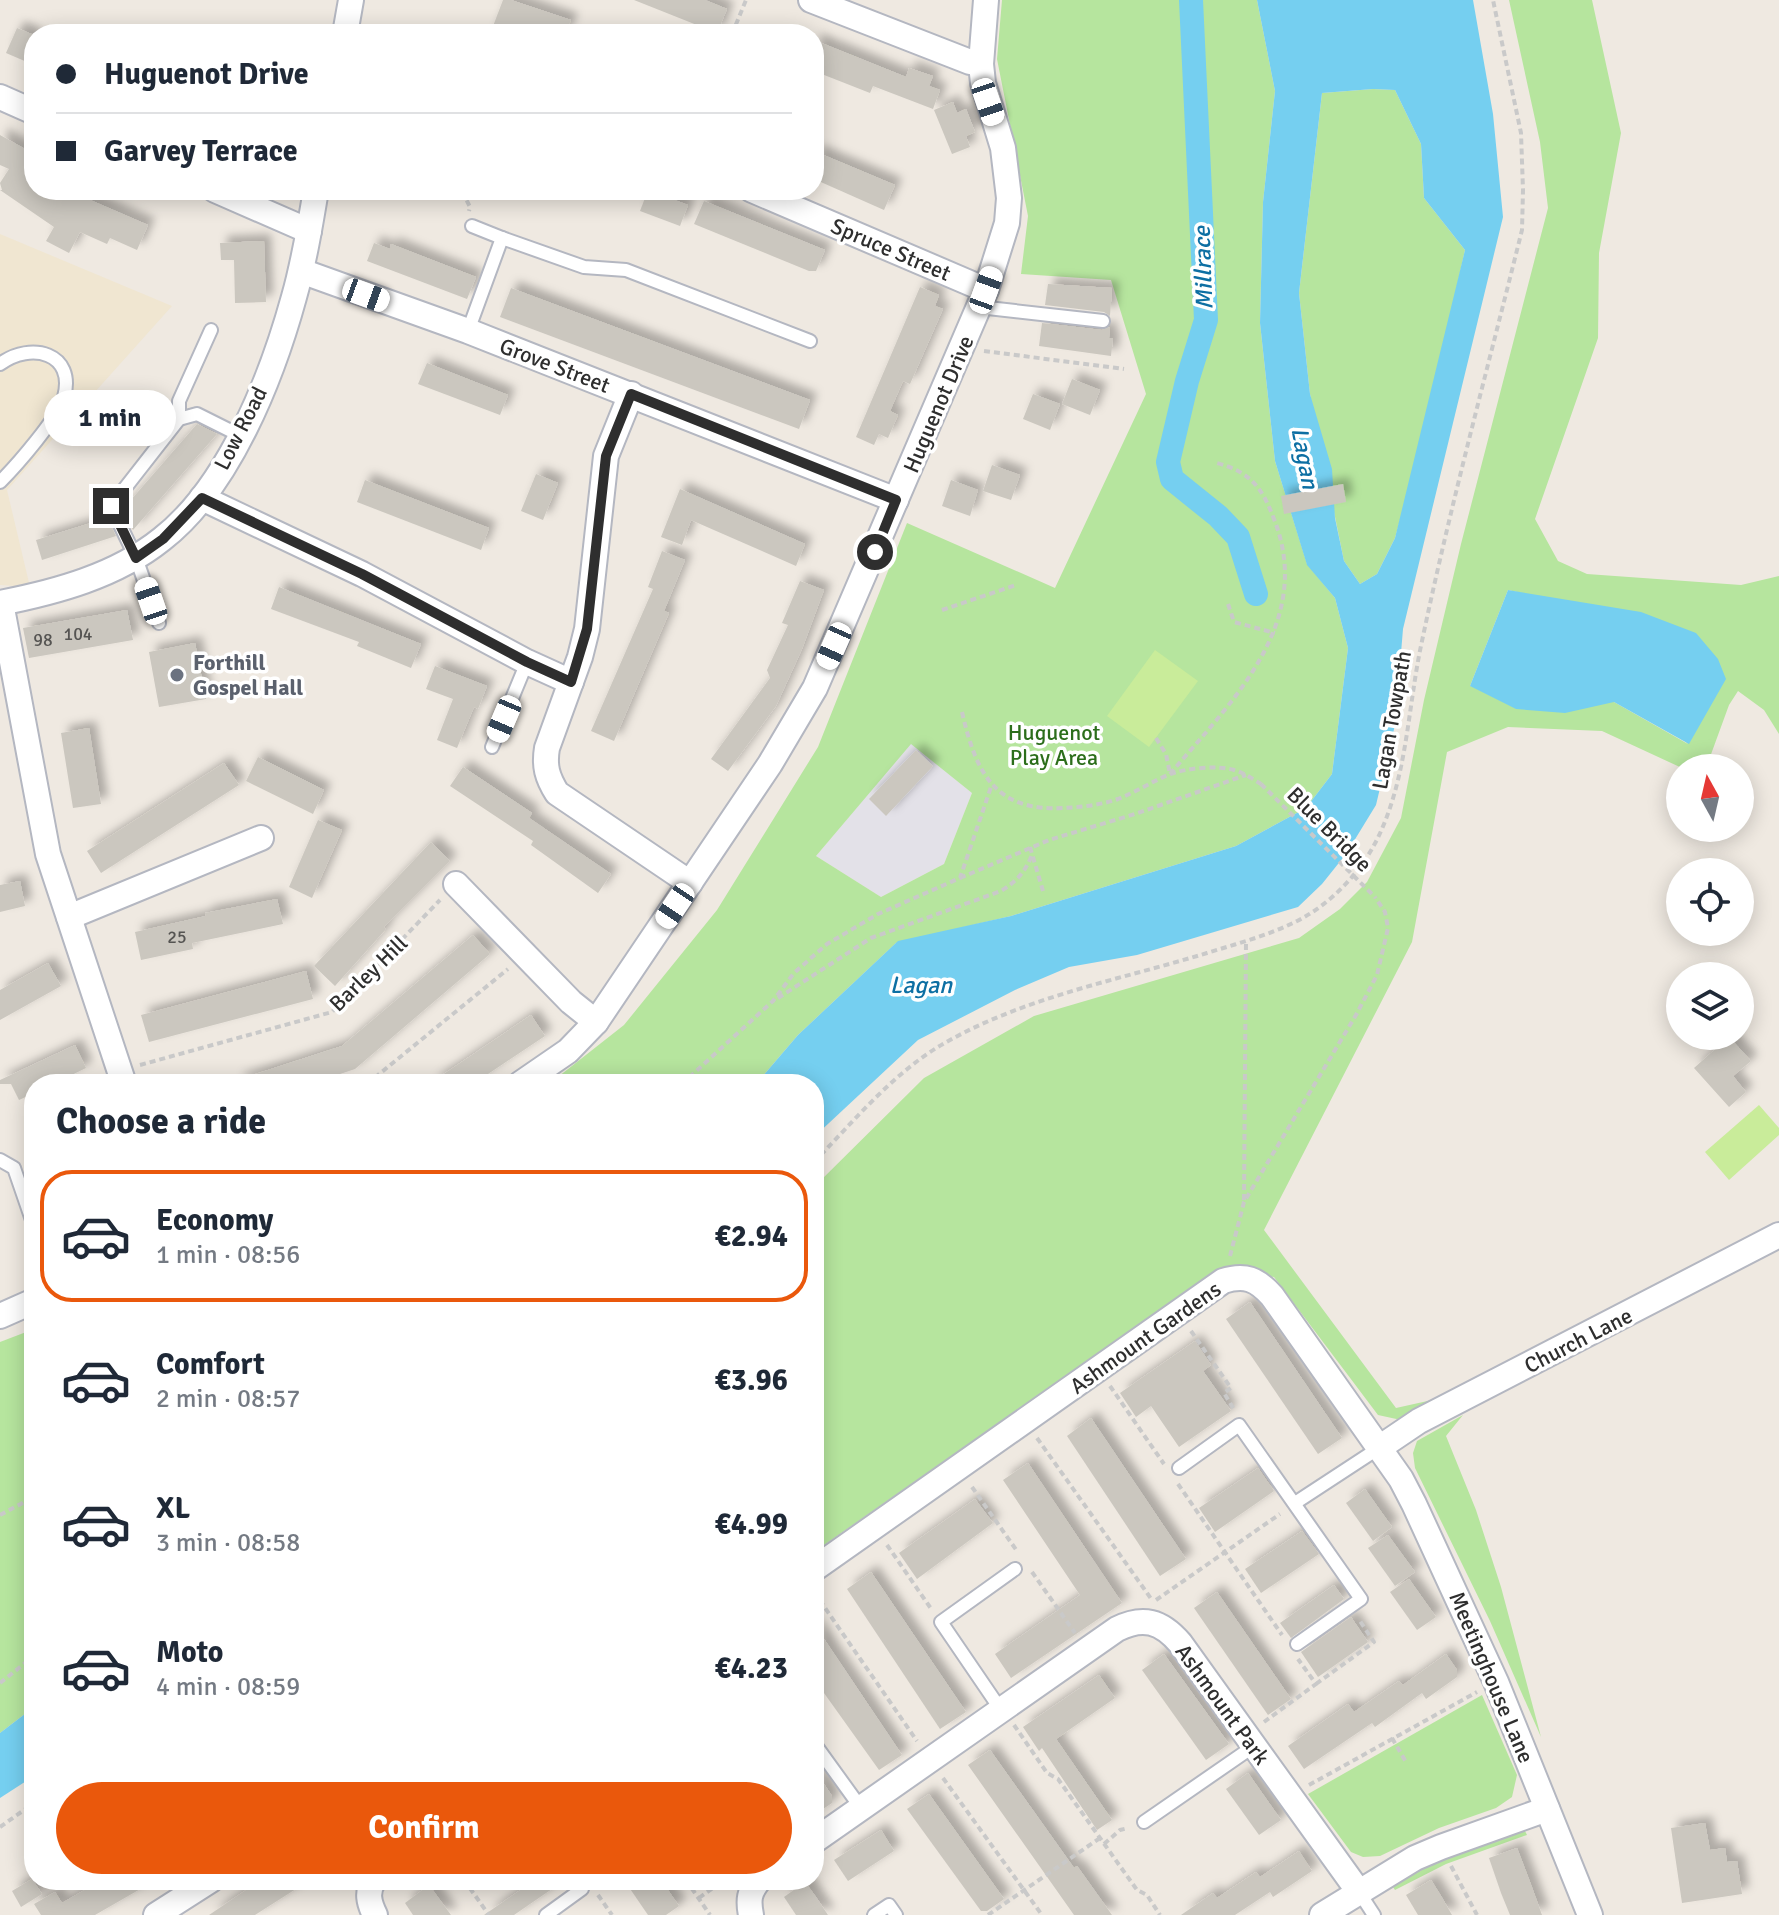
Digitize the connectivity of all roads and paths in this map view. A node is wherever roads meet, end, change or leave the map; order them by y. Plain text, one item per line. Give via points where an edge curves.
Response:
1 (351, 0) edge
2 (746, 0) edge
3 (811, 0) edge
4 (986, 0) edge
5 (1493, 0) edge
6 (347, 24) edge
7 (736, 24) edge
8 (981, 64) junction
9 (0, 97) edge
10 (24, 108) edge
11 (238, 200) edge
12 (314, 200) edge
13 (466, 200) edge
14 (773, 200) edge
15 (472, 226) joint
16 (309, 231) junction
17 (502, 238) junction
18 (301, 271) junction
19 (983, 298) junction
20 (1103, 321) dead end
21 (211, 330) dead end
22 (468, 331) junction
23 (810, 341) dead end
24 (961, 349) junction
25 (0, 364) edge
26 (1124, 369) dead end
27 (631, 394) junction
28 (179, 419) junction
29 (239, 435) junction
30 (1217, 463) dead end
31 (0, 482) edge
32 (202, 498) junction
33 (896, 500) junction
34 (136, 558) junction
35 (1016, 585) dead end
36 (1, 603) edge
37 (1228, 604) dead end
38 (942, 610) dead end
39 (159, 623) dead end
40 (1275, 633) junction
41 (527, 662) junction
42 (571, 682) junction
43 (962, 712) dead end
44 (1156, 738) dead end
45 (492, 747) dead end
46 (1170, 774) junction
47 (1246, 775) junction
48 (992, 784) junction
49 (261, 838) dead end
50 (1030, 847) junction
51 (1032, 855) junction
52 (960, 878) junction
53 (690, 883) junction
54 (456, 884) joint
55 (1043, 891) dead end
56 (69, 917) junction
57 (1246, 941) junction
58 (525, 954) junction
59 (773, 1001) junction
60 (596, 1022) junction
61 (121, 1074) edge
62 (132, 1074) edge
63 (379, 1074) edge
64 (535, 1074) edge
65 (693, 1074) edge
66 (824, 1152) edge
67 (0, 1160) edge
68 (24, 1197) edge
69 (1244, 1202) junction
70 (1779, 1235) edge
71 (1223, 1281) junction
72 (24, 1305) edge
73 (1178, 1313) junction
74 (0, 1316) edge
75 (1098, 1369) junction
76 (1025, 1421) junction
77 (1239, 1425) junction
78 (1379, 1448) junction
79 (1179, 1468) dead end
80 (24, 1502) edge
81 (1295, 1503) junction
82 (0, 1515) edge
83 (874, 1527) junction
84 (1225, 1552) junction
85 (824, 1562) edge
86 (1015, 1569) dead end
87 (824, 1606) edge
88 (1350, 1607) junction
89 (1156, 1613) junction
90 (941, 1622) junction
91 (1283, 1636) dead end
92 (1294, 1646) joint
93 (24, 1664) edge
94 (1496, 1682) junction
95 (0, 1683) edge
96 (1316, 1684) junction
97 (1001, 1710) junction
98 (1392, 1738) junction
99 (1250, 1741) junction
100 (824, 1757) edge
101 (930, 1760) junction
102 (1406, 1762) dead end
103 (1290, 1796) junction
104 (861, 1808) junction
105 (1547, 1809) junction
106 (24, 1810) edge
107 (1144, 1822) joint
108 (0, 1827) edge
109 (824, 1834) edge
110 (1100, 1838) junction
111 (1104, 1844) junction
112 (1441, 1847) junction
113 (195, 1890) edge
114 (369, 1890) edge
115 (471, 1890) edge
116 (581, 1890) edge
117 (693, 1890) edge
118 (710, 1890) edge
119 (751, 1890) edge
120 (1024, 1890) junction
121 (1359, 1892) junction
122 (597, 1893) dead end
123 (699, 1898) junction
124 (156, 1915) edge
125 (375, 1915) edge
126 (489, 1915) edge
127 (546, 1915) edge
128 (612, 1915) edge
129 (710, 1915) edge
130 (751, 1915) edge
131 (874, 1915) edge
132 (896, 1915) edge
133 (988, 1915) edge
134 (1042, 1915) edge
135 (1160, 1915) edge
136 (1322, 1915) edge
137 (1374, 1915) edge
138 (1477, 1915) edge
139 (1590, 1915) edge

1 - 6 street
2 - 7 path
3 - 8 street
4 - 8 street, Huguenot Drive
5 - 57 path, Lagan Towpath via 1521,133 1522,230 1421,644 1402,768 1380,834 1348,882 1294,923
8 - 19 street, Huguenot Drive via 1003,148 1009,198 1000,250
9 - 10 street
11 - 16 street
12 - 16 street, Low Road
13 - 15 path via 470,207 464,224
14 - 19 street, Spruce Street
15 - 17 lane
16 - 18 street, Low Road
17 - 22 lane
17 - 23 lane via 584,267 626,270
18 - 22 street, Grove Street
18 - 29 street, Low Road via 272,360
19 - 20 lane
19 - 24 street, Huguenot Drive
21 - 28 lane via 179,401
22 - 27 street, Grove Street
24 - 26 path
24 - 33 street, Huguenot Drive
25 - 31 lane via 27,351 42,352 53,358 65,381 60,406
27 - 33 street, Grove Street
27 - 42 street via 606,456 587,629
28 - 29 lane via 197,414
28 - 34 lane via 111,506
29 - 32 street, Low Road
30 - 40 path via 1248,475 1276,523 1286,574
32 - 34 street, Low Road via 163,539
32 - 41 street via 362,574
33 - 53 street, Huguenot Drive via 815,688
34 - 36 street, Low Road via 85,581
34 - 39 lane
35 - 38 path
36 - 56 street via 48,854
37 - 40 path via 1234,622
40 - 46 path via 1221,714
41 - 42 street
41 - 45 lane
42 - 53 street via 547,748 548,779 557,793
43 - 48 path via 976,762
44 - 46 path
46 - 47 path via 1217,768
46 - 48 path via 1115,800 1067,808 1027,806
47 - 50 path
47 - 69 path, Blue Bridge, bridge via 1375,897 1388,928 1377,975 1356,1015
48 - 52 path
49 - 56 street
50 - 51 path
50 - 52 path
51 - 55 path
51 - 59 path via 1016,881 1001,891 871,938
52 - 59 path via 878,914 827,944 794,973
53 - 60 street, Huguenot Drive
54 - 58 street
54 - 62 path, Barley Hill via 332,1012
56 - 61 street
57 - 66 path, Lagan Towpath via 1093,985 974,1028 906,1070
57 - 69 path
58 - 60 street
58 - 63 path
59 - 65 path
60 - 64 street via 568,1051
67 - 68 lane via 14,1168
69 - 71 path
70 - 78 street, Church Lane via 1419,1421
71 - 73 street, Ashmount Gardens
71 - 78 street, Ashmount Gardens via 1243,1277 1261,1284
72 - 74 street
73 - 75 street, Ashmount Gardens
73 - 77 path via 1231,1388 1224,1393
75 - 76 street, Ashmount Gardens
75 - 84 path
76 - 83 street, Ashmount Gardens
76 - 89 path
77 - 79 lane
77 - 81 lane
78 - 81 lane
78 - 94 street, Meetinghouse Lane via 1432,1538
80 - 82 path
81 - 84 path
81 - 88 lane via 1361,1599
83 - 85 street, Ashmount Gardens
83 - 90 path
84 - 89 path
84 - 91 path
86 - 90 lane
87 - 101 path
88 - 92 lane
88 - 96 path via 1374,1642
89 - 97 street, Ashmount Park via 1117,1629
89 - 99 street, Ashmount Park
90 - 97 lane
92 - 96 path
93 - 95 path
94 - 98 path
94 - 105 street, Meetinghouse Lane
96 - 99 path
97 - 101 street, Ashmount Park
97 - 110 path
98 - 102 path
98 - 103 path
99 - 103 street, Ashmount Park
99 - 107 lane
100 - 104 lane
101 - 104 street, Ashmount Park
101 - 120 path
103 - 121 street, Ashmount Park
104 - 109 street, Ashmount Park
105 - 112 street
105 - 139 street, Meetinghouse Lane
106 - 108 path
107 - 111 path via 1120,1830
110 - 111 path
110 - 120 path
111 - 135 path
112 - 121 street
112 - 138 path
113 - 124 street
114 - 125 street
115 - 126 path
116 - 127 lane
117 - 123 path
118 - 123 path
119 - 130 street
120 - 133 path
120 - 134 path
121 - 136 street
121 - 137 lane
122 - 128 path
123 - 129 path
131 - 132 lane via 889,1905

